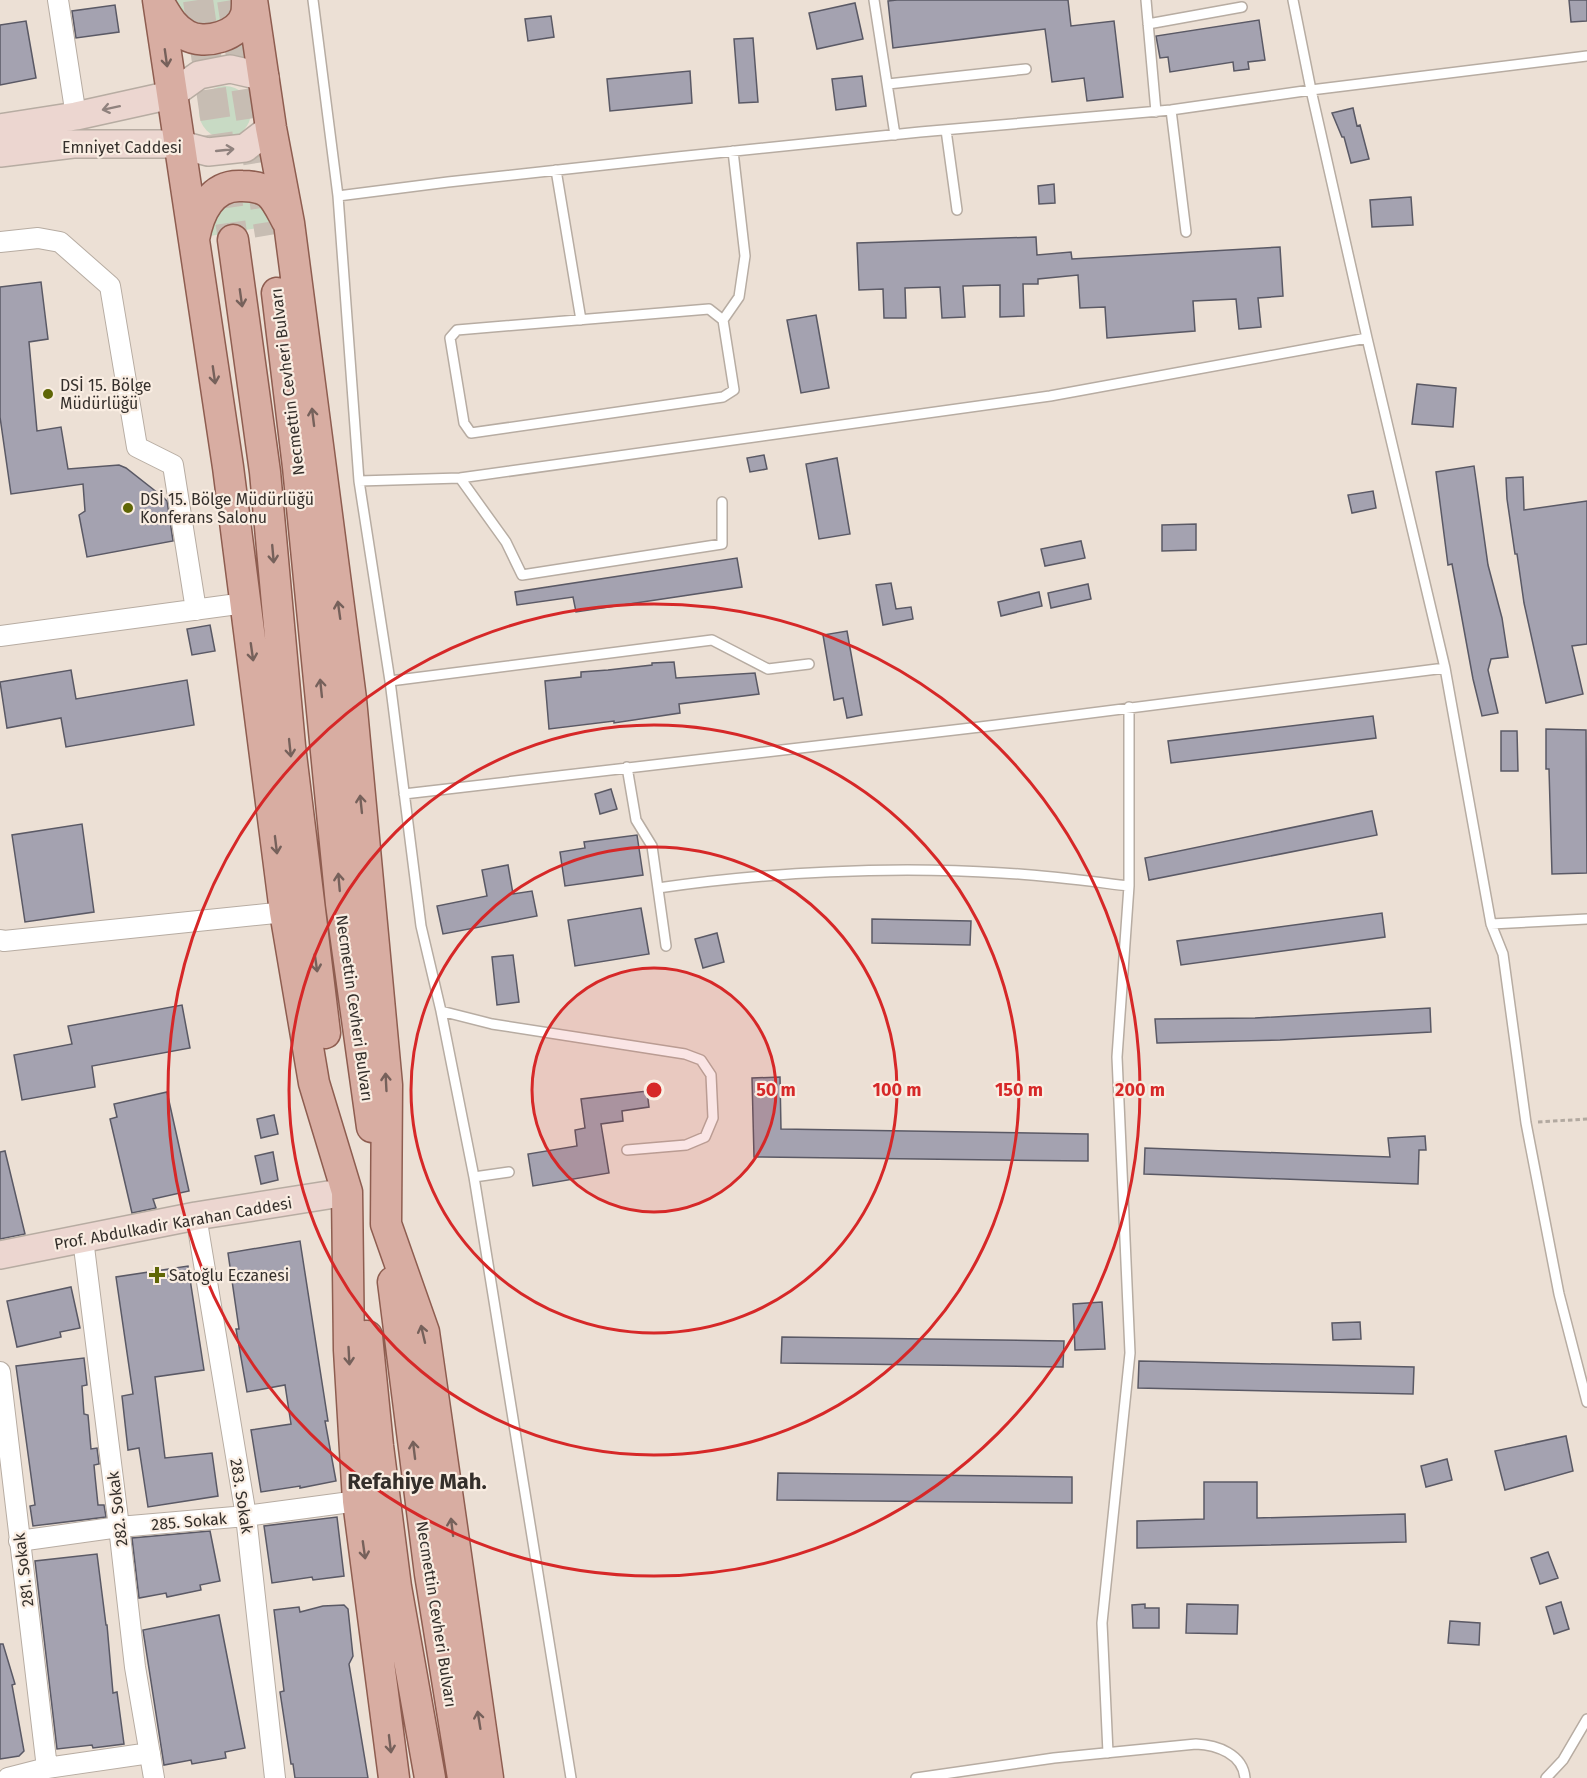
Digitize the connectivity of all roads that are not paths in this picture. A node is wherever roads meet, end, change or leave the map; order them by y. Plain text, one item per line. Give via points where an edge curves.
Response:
1 (58, 0) edge
2 (158, 0) edge
3 (247, 0) edge
4 (252, 0) edge
5 (313, 0) edge
6 (874, 0) edge
7 (1146, 0) edge
8 (1293, 0) edge
9 (1242, 7) dead end
10 (1148, 24) junction
11 (1587, 56) edge
12 (1026, 69) dead end
13 (265, 77) junction
14 (888, 84) junction
15 (1311, 90) junction
16 (171, 95) junction
17 (1171, 110) junction
18 (1156, 112) junction
19 (76, 116) junction
20 (0, 128) edge
21 (271, 128) junction
22 (946, 130) junction
23 (895, 135) junction
24 (178, 144) junction
25 (733, 151) junction
26 (0, 153) edge
27 (556, 170) junction
28 (338, 196) junction
29 (957, 210) dead end
30 (279, 229) junction
31 (1186, 232) dead end
32 (194, 239) junction
33 (233, 240) tunnel mouth
34 (0, 242) edge
35 (581, 320) junction
36 (723, 320) junction
37 (1366, 338) junction
38 (460, 478) junction
39 (359, 482) junction
40 (722, 502) dead end
41 (245, 603) junction
42 (196, 610) junction
43 (0, 636) edge
44 (809, 664) dead end
45 (1445, 668) junction
46 (390, 681) junction
47 (1130, 707) junction
48 (627, 767) junction
49 (404, 794) junction
50 (1129, 886) junction
51 (658, 888) junction
52 (285, 912) junction
53 (1587, 919) edge
54 (1491, 924) junction
55 (0, 940) edge
56 (666, 946) dead end
57 (441, 1011) junction
58 (627, 1150) dead end
59 (509, 1172) dead end
60 (474, 1177) junction
61 (347, 1192) junction
62 (196, 1216) junction
63 (386, 1224) junction
64 (83, 1239) junction
65 (0, 1256) edge
66 (0, 1372) edge
67 (2, 1396) edge
68 (1587, 1402) edge
69 (358, 1501) junction
70 (8, 1511) edge
71 (246, 1516) junction
72 (119, 1527) junction
73 (19, 1541) junction
74 (1587, 1719) edge
75 (150, 1753) junction
76 (1108, 1753) junction
77 (47, 1768) junction
78 (8, 1778) edge
79 (154, 1778) edge
80 (275, 1778) edge
81 (394, 1778) edge
82 (430, 1778) edge
83 (463, 1778) edge
84 (488, 1778) edge
85 (571, 1778) edge
86 (916, 1778) edge
87 (1245, 1778) edge
88 (1546, 1778) edge

1 - 19 street
2 - 3 main road via 171,25 188,37 212,40 234,30 246,16
2 -> 16 main road
4 - 13 main road
5 - 28 lane
6 - 14 lane
7 - 10 lane
8 - 15 lane
9 - 10 lane
10 - 18 lane
11 - 15 lane
12 - 14 lane
13 - 16 main road, Emniyet Caddesi via 230,69 199,75
13 - 21 main road
14 - 23 lane
15 - 17 lane
15 - 37 lane
16 -> 19 main road, Emniyet Caddesi
16 - 24 main road
17 - 18 lane
17 - 31 lane
18 - 22 lane
19 - 20 main road, Emniyet Caddesi
24 -> 21 main road, Emniyet Caddesi via 208,152 245,148
21 - 30 main road, Necmettin Cevheri Bulvarı
22 - 23 lane
22 - 29 lane
23 - 25 lane
24 - 26 main road, Emniyet Caddesi via 73,144
24 - 32 main road
25 - 27 lane
25 - 36 lane via 745,256 739,297
27 - 28 lane
27 - 35 lane
28 - 39 lane
30 - 32 main road via 269,193 253,186 234,185 217,193 204,206
63 -> 30 main road, Necmettin Cevheri Bulvarı via 341,904
32 -> 41 main road
33 -> 61 main road, Necmettin Cevheri Bulvarı via 266,472 308,908
34 - 42 street via 38,238 60,242 110,286 137,447 173,465
35 - 36 lane via 709,309
35 - 36 lane via 457,330 450,338 464,423 471,433 723,397 734,390
37 - 38 lane via 1050,396
37 - 45 lane
38 - 39 lane
38 - 40 lane via 506,542 522,575 722,544
39 - 46 lane
41 - 42 street
41 -> 52 main road
42 - 43 street
44 - 46 lane via 768,669 712,640
45 - 47 lane
45 - 54 lane
46 - 49 lane
47 - 48 lane via 980,728
47 - 50 lane
48 - 49 lane
48 - 51 lane via 636,820 652,846
49 - 57 lane via 421,926
50 - 51 lane via 1002,873 886,870 720,879
50 - 76 lane via 1117,1057 1130,1353 1102,1623
51 - 56 lane
52 - 55 street
52 - 61 main road via 314,1083
53 - 54 lane
54 - 68 lane via 1503,954 1526,1123 1559,1294
57 - 58 lane via 492,1024 685,1054 701,1060 711,1075 713,1118 705,1137 686,1145
57 - 60 lane
59 - 60 lane
60 - 85 lane
61 - 62 main road, Prof. Abdulkadir Karahan Caddesi
61 -> 69 main road via 349,1350
61 - 82 main road, Necmettin Cevheri Bulvarı via 396,1587
62 - 64 main road, Prof. Abdulkadir Karahan Caddesi
62 - 71 street, 283. Sokak
83 -> 63 main road, Necmettin Cevheri Bulvarı via 428,1563
84 -> 63 main road via 424,1332
64 - 65 main road, Prof. Abdulkadir Karahan Caddesi
64 - 72 street, 282. Sokak
66 - 67 street, 281. Sokak
67 - 70 street, 281. Sokak
69 - 71 street, 285. Sokak
69 -> 81 main road
70 - 73 street, 281. Sokak
71 - 72 street, 285. Sokak
71 - 80 street, 283. Sokak
72 - 73 street, 285. Sokak
72 - 75 street, 282. Sokak via 135,1667
73 - 77 street, 281. Sokak
74 - 88 lane via 1563,1760
75 - 77 street
75 - 79 street, 282. Sokak
76 - 86 lane
76 - 87 lane via 1213,1745 1233,1755 1244,1769
77 - 78 street

